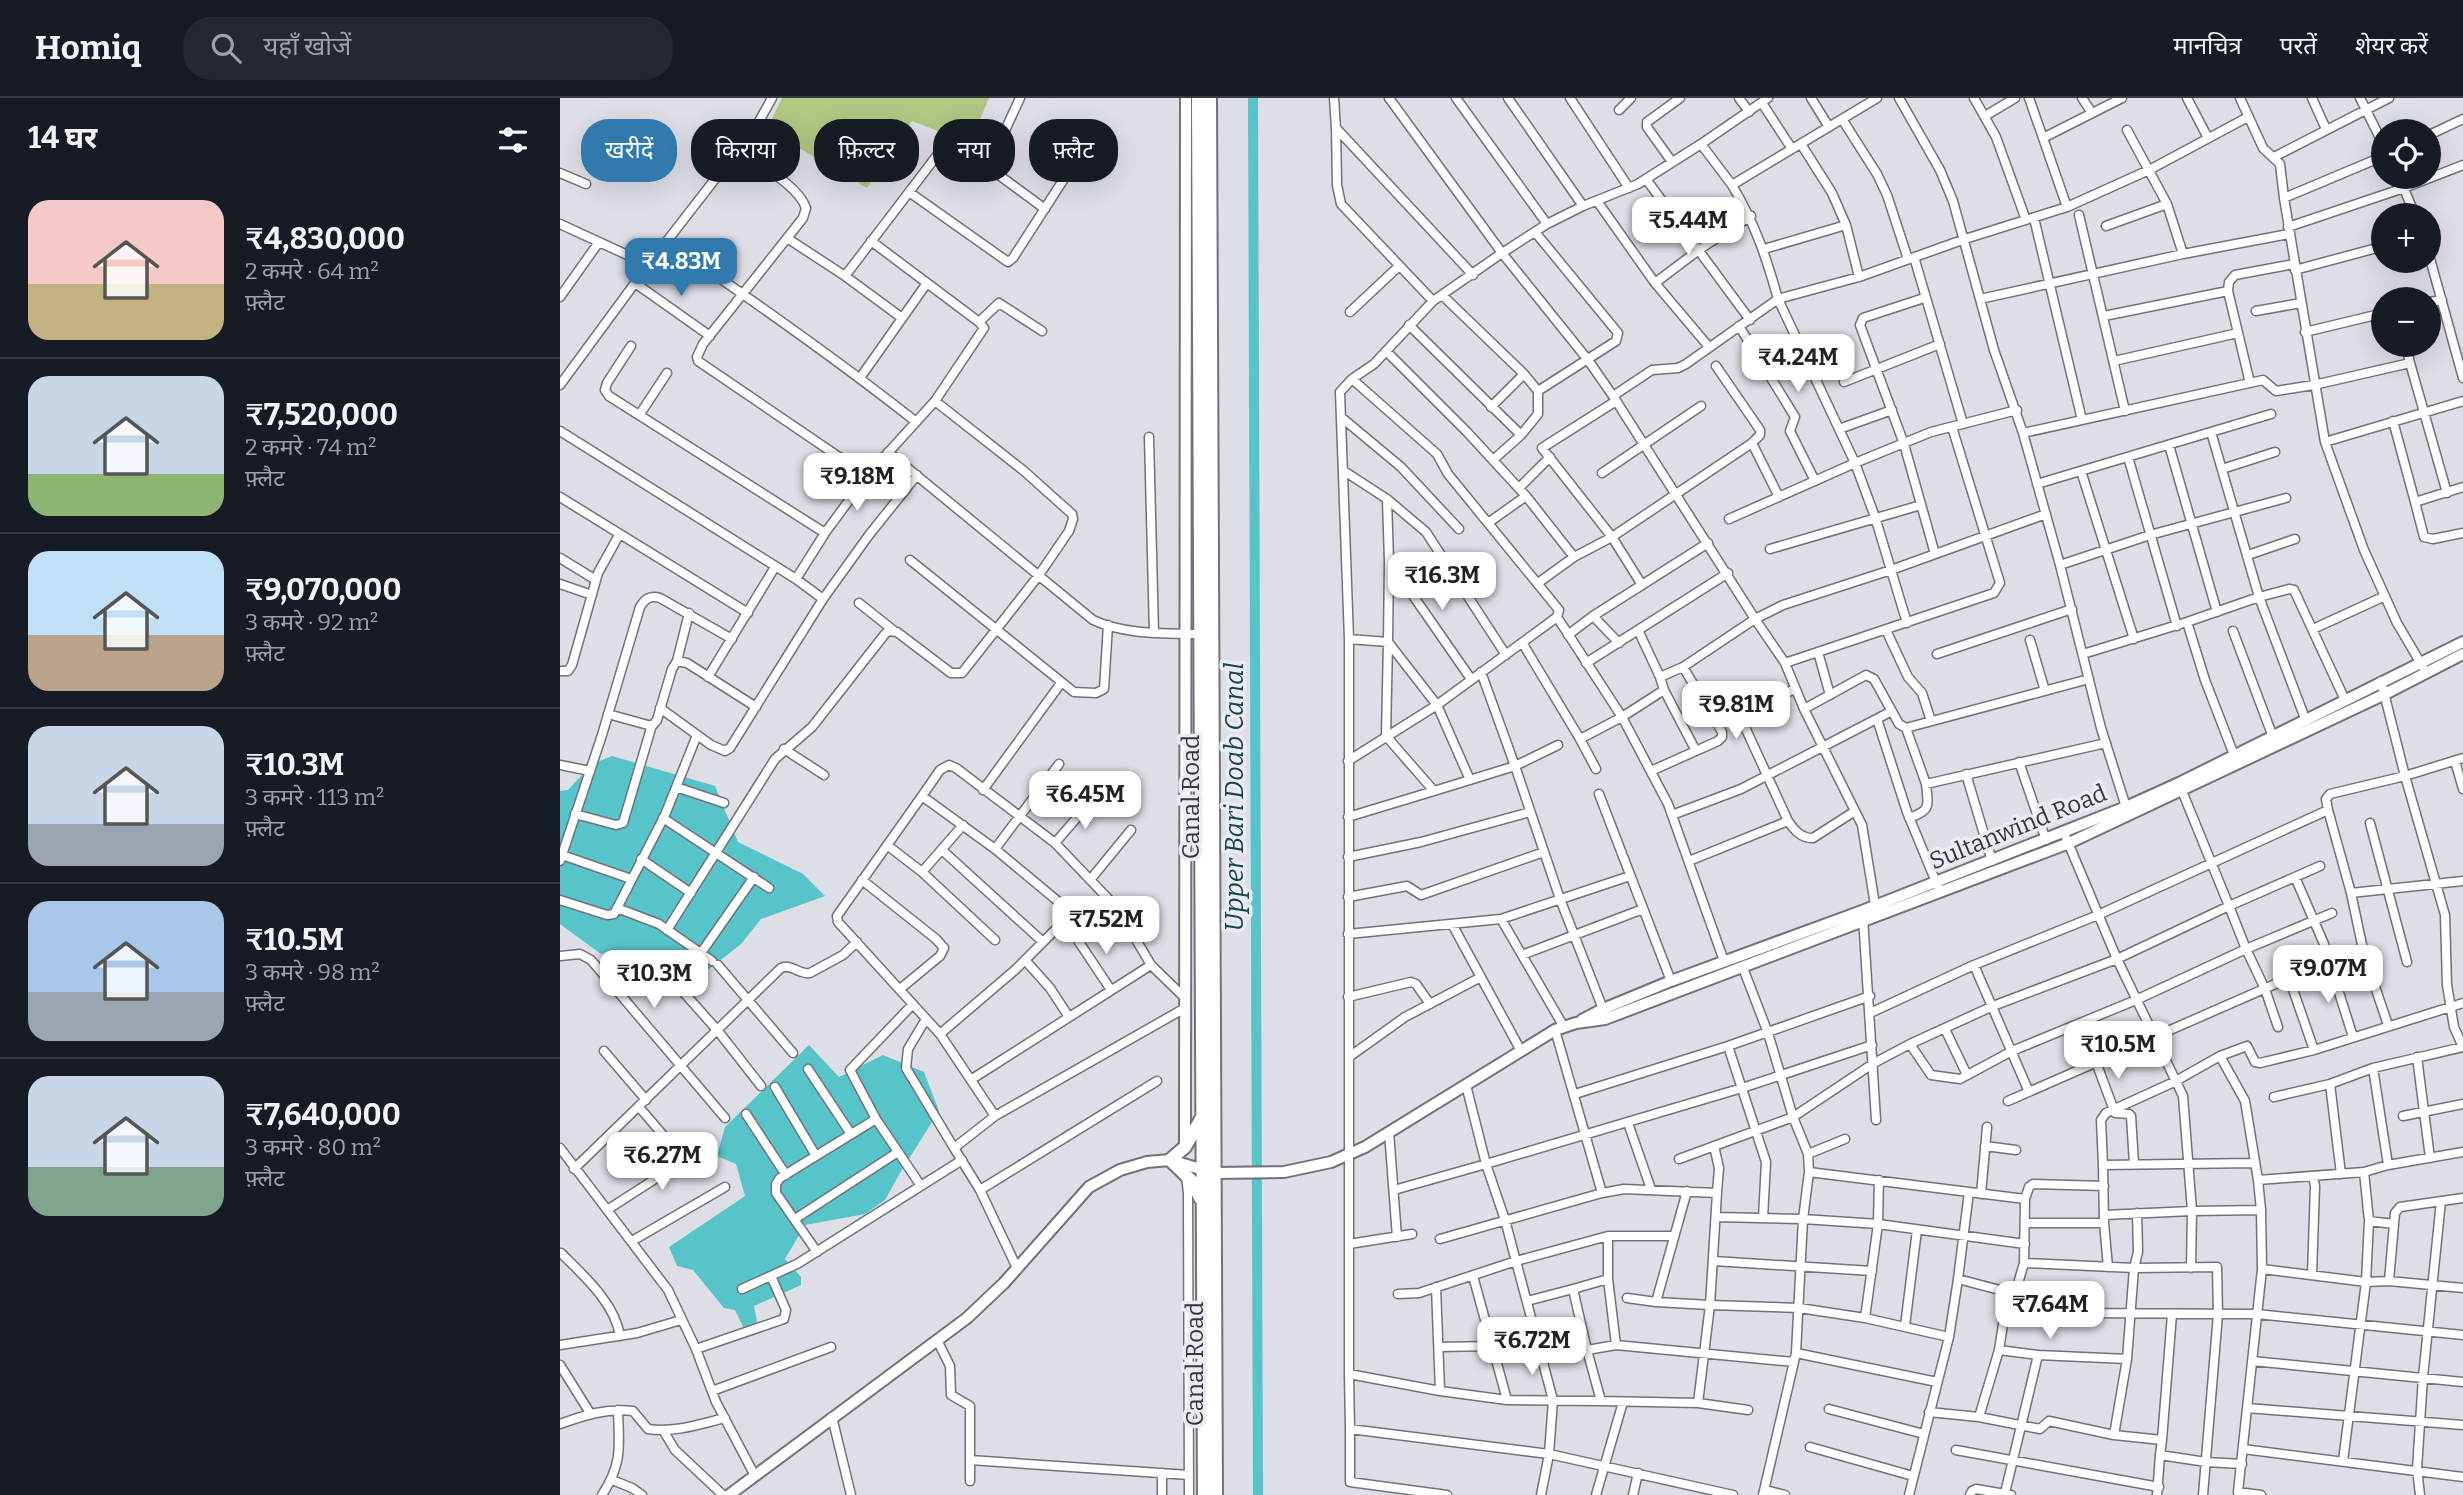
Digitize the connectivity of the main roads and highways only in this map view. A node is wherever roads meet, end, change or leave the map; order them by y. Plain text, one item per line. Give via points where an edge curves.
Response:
1 (1186, 98) edge
2 (1198, 98) edge
3 (1210, 98) edge
4 (2463, 642) edge
5 (2463, 654) edge
6 (2423, 669) junction
7 (2180, 786) junction
8 (2066, 838) junction
9 (1938, 888) junction
10 (1863, 917) junction
11 (1576, 1024) junction
12 (1202, 1116) junction
13 (1185, 1147) junction
14 (1170, 1160) junction
15 (1209, 1170) junction
16 (1203, 1205) junction
17 (729, 1495) edge
18 (1204, 1495) edge
19 (1216, 1495) edge

1 - 13 main road
2 - 12 main road, Canal Road
3 - 15 main road, Canal Road
4 - 6 main road, Sultanwind Road
5 - 6 main road
6 - 7 main road via 2383,695
6 - 7 main road, Sultanwind Road via 2381,681
7 - 8 main road
7 - 8 main road, Sultanwind Road
8 - 9 main road
8 - 9 main road, Sultanwind Road via 2046,840 1992,861
9 - 10 main road, Sultanwind Road
10 - 11 main road, Sultanwind Road via 1724,961
10 - 11 main road via 1743,968 1605,1019
11 - 15 main road via 1331,1162 1284,1172
12 - 13 main road
12 - 15 main road, Canal Road
13 - 14 main road
14 - 15 main road
14 - 16 main road via 1193,1182
14 - 17 main road via 1120,1170 1089,1187 968,1318
15 - 16 main road, Canal Road
15 - 19 main road, Canal Road
16 - 18 main road, Canal Road

